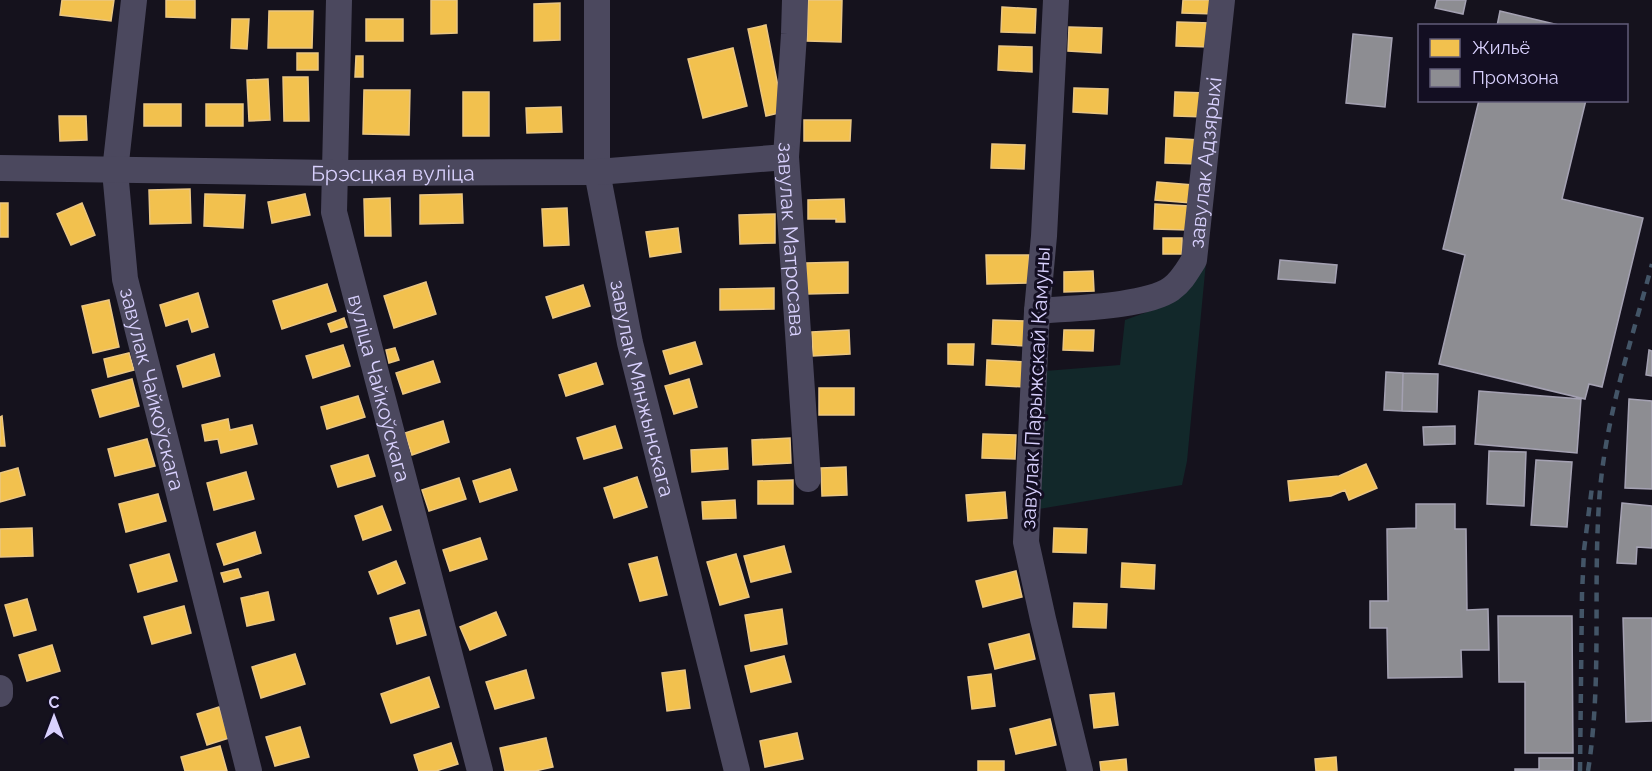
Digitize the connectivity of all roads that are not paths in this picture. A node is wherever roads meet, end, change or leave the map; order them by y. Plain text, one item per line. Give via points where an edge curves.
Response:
1 (134, 0) edge
2 (339, 0) edge
3 (597, 0) edge
4 (795, 0) edge
5 (1056, 0) edge
6 (1222, 0) edge
7 (786, 157) junction
8 (0, 168) edge
9 (115, 171) junction
10 (335, 172) junction
11 (597, 172) junction
12 (1037, 311) junction
13 (808, 479) dead end
14 (0, 688) edge
15 (0, 693) edge
16 (249, 771) edge
17 (480, 771) edge
18 (737, 771) edge
19 (1080, 771) edge

1 - 9 street, завулак Чайкоўскага
2 - 10 street, вуліца Чайкоўскага
3 - 11 street, завулак Мянжынскага
4 - 7 street, завулак Матросава
5 - 12 street, завулак Парыжскай Камуны
6 - 12 street, завулак Адзярыхі via 1194,260 1183,279 1170,290 1135,301
7 - 11 street, Брэсцкая вуліца
7 - 13 street, завулак Матросава
8 - 9 street, Брэсцкая вуліца
9 - 10 street, Брэсцкая вуліца
9 - 16 street, завулак Чайкоўскага via 125,279
10 - 11 street, Брэсцкая вуліца
10 - 17 street, вуліца Чайкоўскага via 334,212
11 - 18 street, завулак Мянжынскага via 630,343
12 - 19 street, завулак Парыжскай Камуны via 1026,542
14 - 15 street

